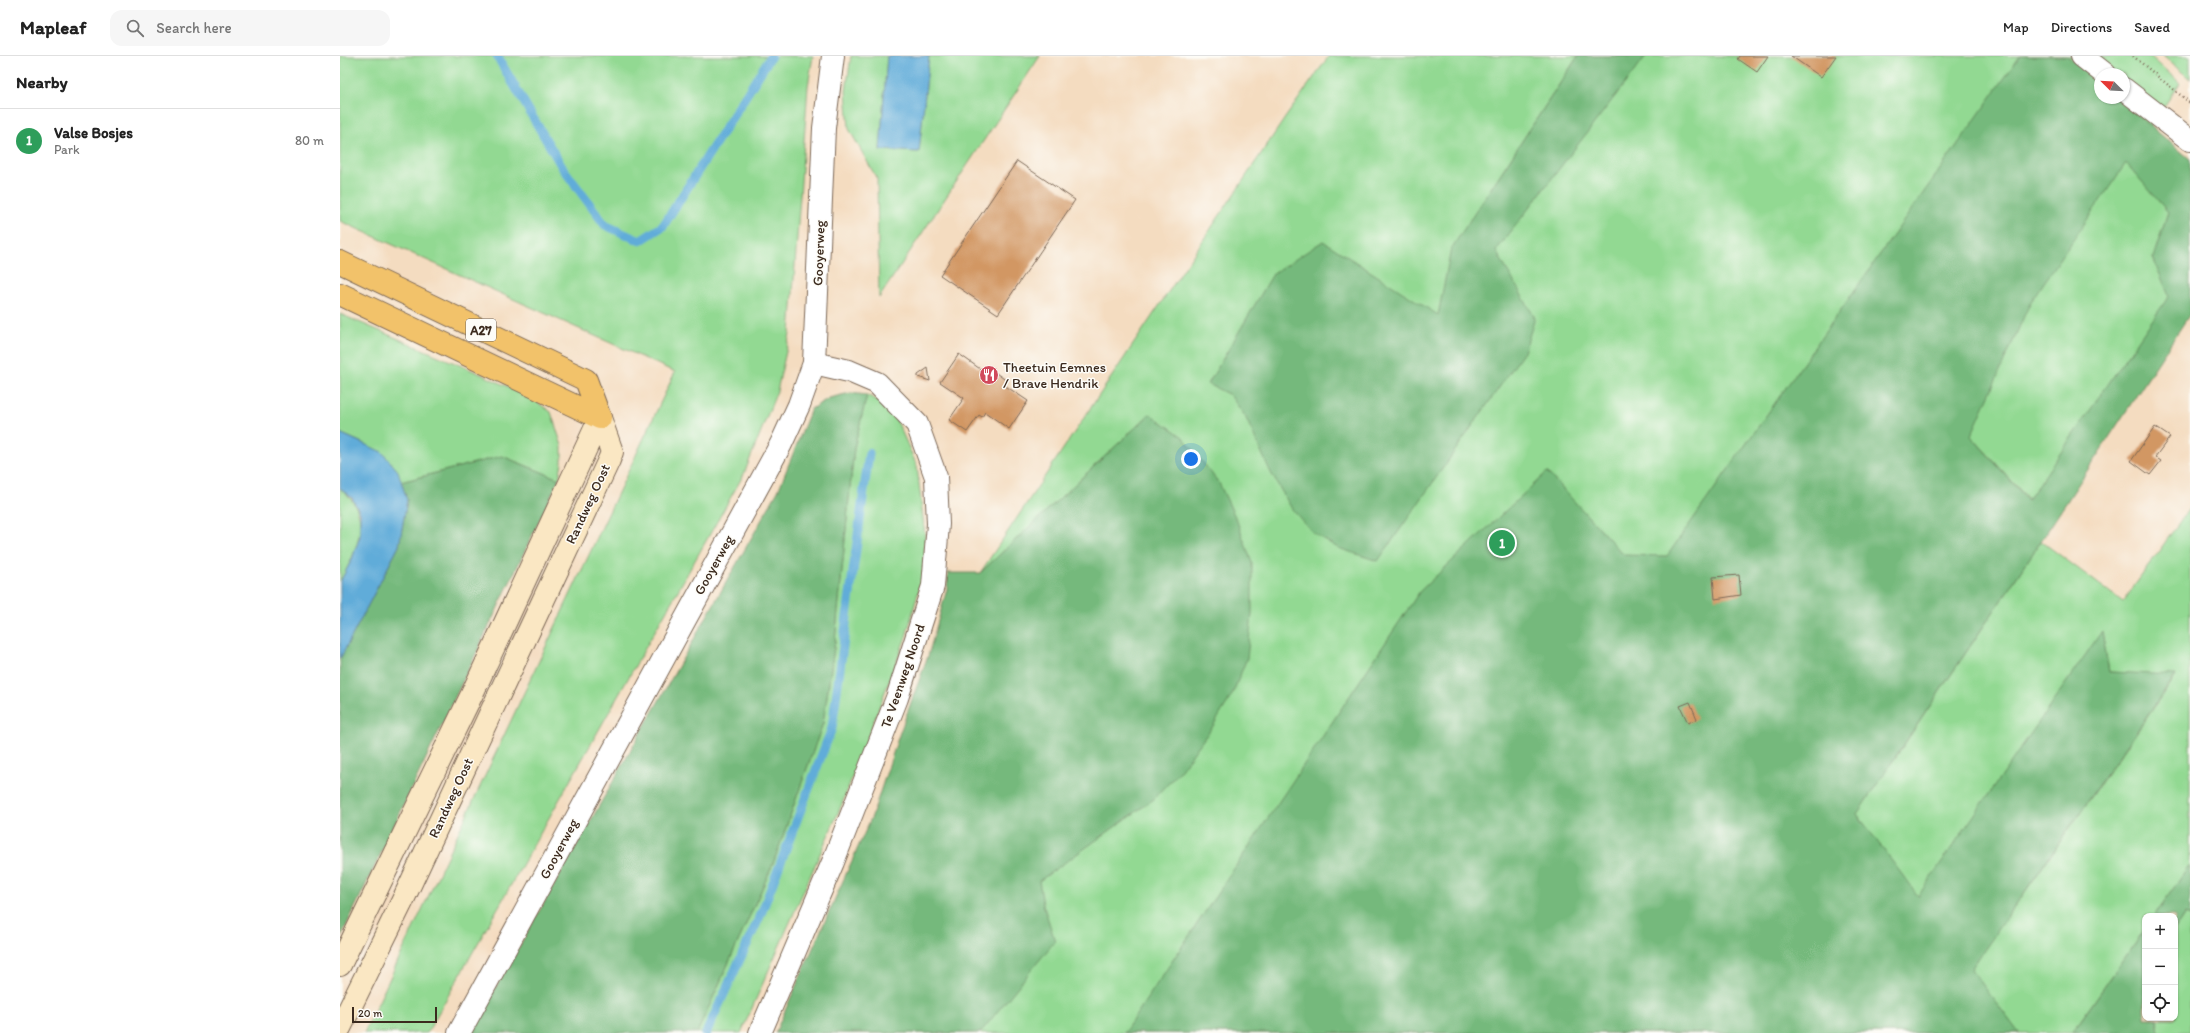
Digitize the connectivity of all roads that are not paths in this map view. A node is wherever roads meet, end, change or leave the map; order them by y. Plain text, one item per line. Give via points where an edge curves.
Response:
1 (833, 56) edge
2 (2082, 56) edge
3 (2097, 68) edge
4 (2130, 93) edge
5 (2190, 140) edge
6 (340, 262) edge
7 (340, 294) edge
8 (814, 363) junction
9 (600, 418) junction
10 (340, 965) edge
11 (340, 1028) edge
12 (459, 1033) edge
13 (760, 1033) edge

1 - 8 street, Gooyerweg via 824,128
2 - 3 street
4 - 5 street
6 - 9 highway, A27 via 586,380
7 - 9 highway, A27
8 - 12 street, Gooyerweg via 781,444
8 - 13 street, Te Veenweg Noord via 849,371 876,383 917,424 936,477 937,532 933,586 897,698 833,862
9 - 10 main road, Randweg Oost via 472,694
9 - 11 main road, Randweg Oost via 612,452 609,460 402,902

